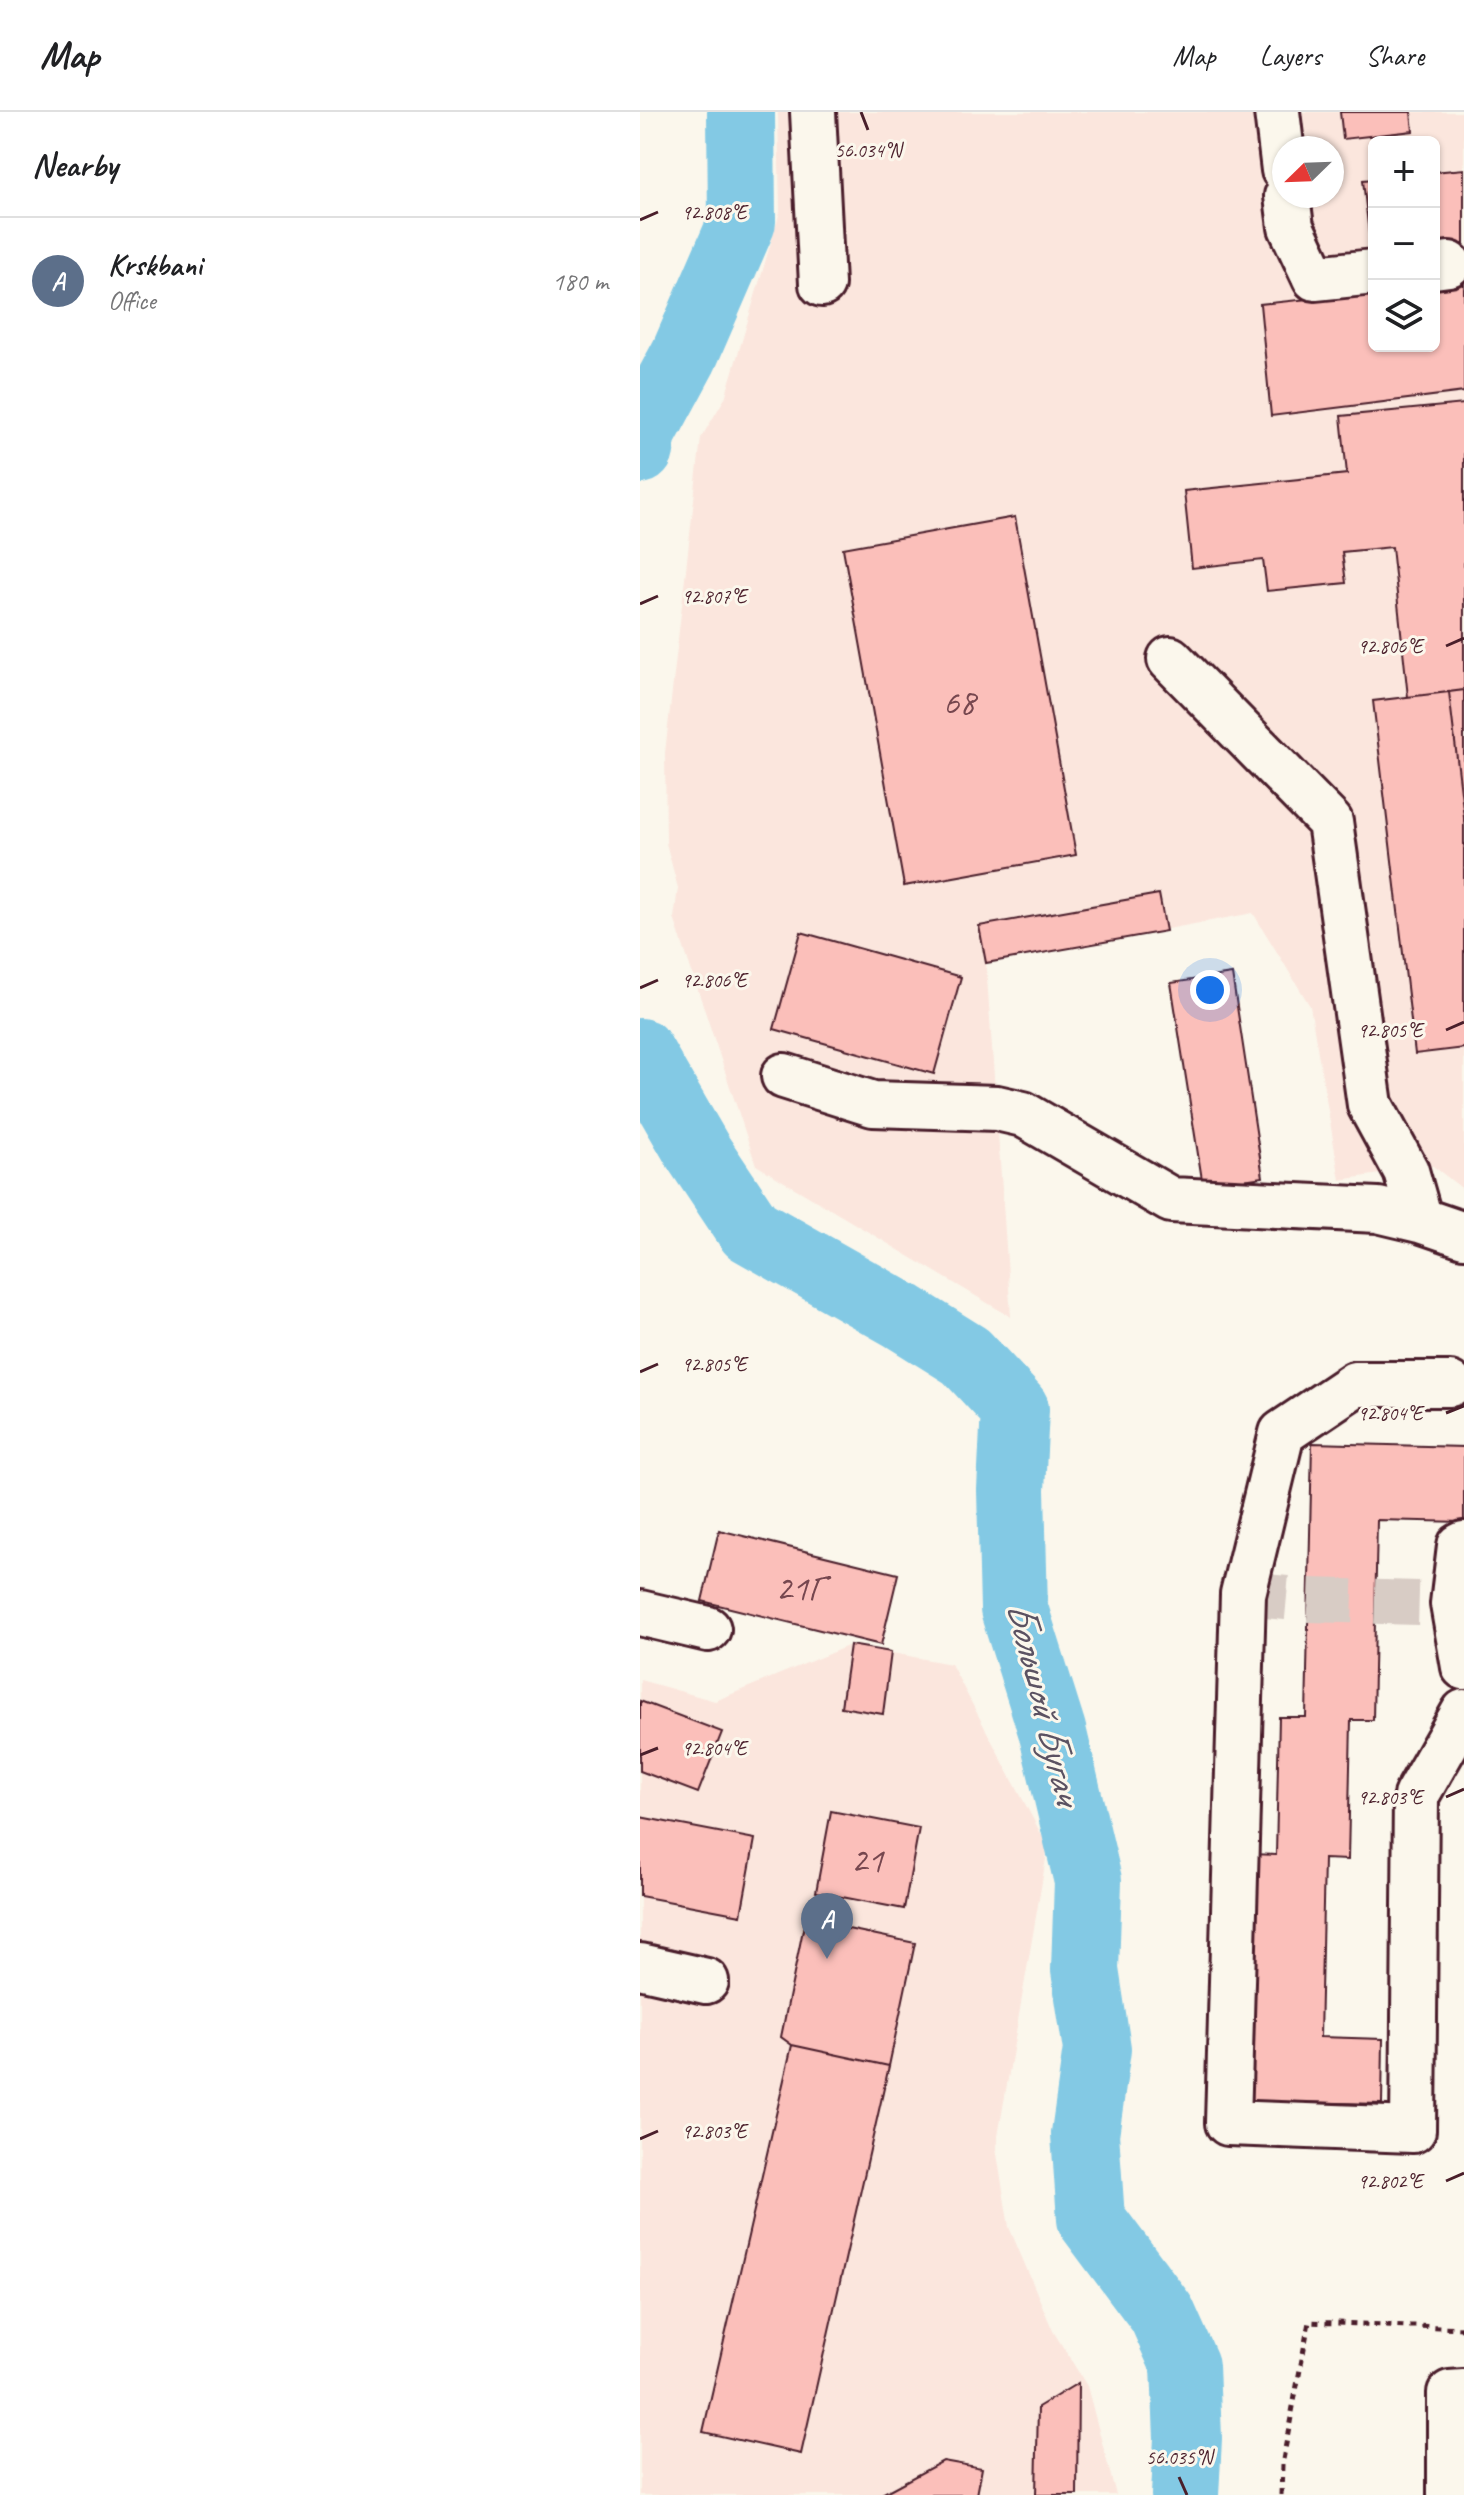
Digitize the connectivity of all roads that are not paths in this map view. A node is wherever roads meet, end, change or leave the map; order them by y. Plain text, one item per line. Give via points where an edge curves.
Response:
1 (813, 112) edge
2 (1277, 112) edge
3 (1280, 136) edge
4 (1289, 208) edge
5 (1368, 273) edge
6 (822, 284) dead end
7 (1170, 659) dead end
8 (784, 1076) dead end
9 (1420, 1220) junction
10 (1464, 1235) edge
11 (1450, 1384) dead end
12 (1464, 1544) edge
13 (640, 1613) edge
14 (708, 1629) dead end
15 (1464, 1667) edge
16 (1464, 1712) edge
17 (640, 1966) edge
18 (706, 1981) dead end
19 (1464, 2392) edge
20 (1450, 2495) edge

1 - 6 lane
2 - 3 lane
4 - 5 lane via 1291,227 1315,278
7 - 9 lane via 1330,822 1370,1105 1406,1171
8 - 9 lane via 873,1104 997,1108 1023,1114 1171,1200 1378,1210
9 - 10 lane
11 - 16 lane via 1355,1384 1282,1433 1243,1594 1228,2123 1413,2130 1416,1796
12 - 15 lane via 1453,1604
13 - 14 lane
17 - 18 lane
19 - 20 lane via 1450,2393

